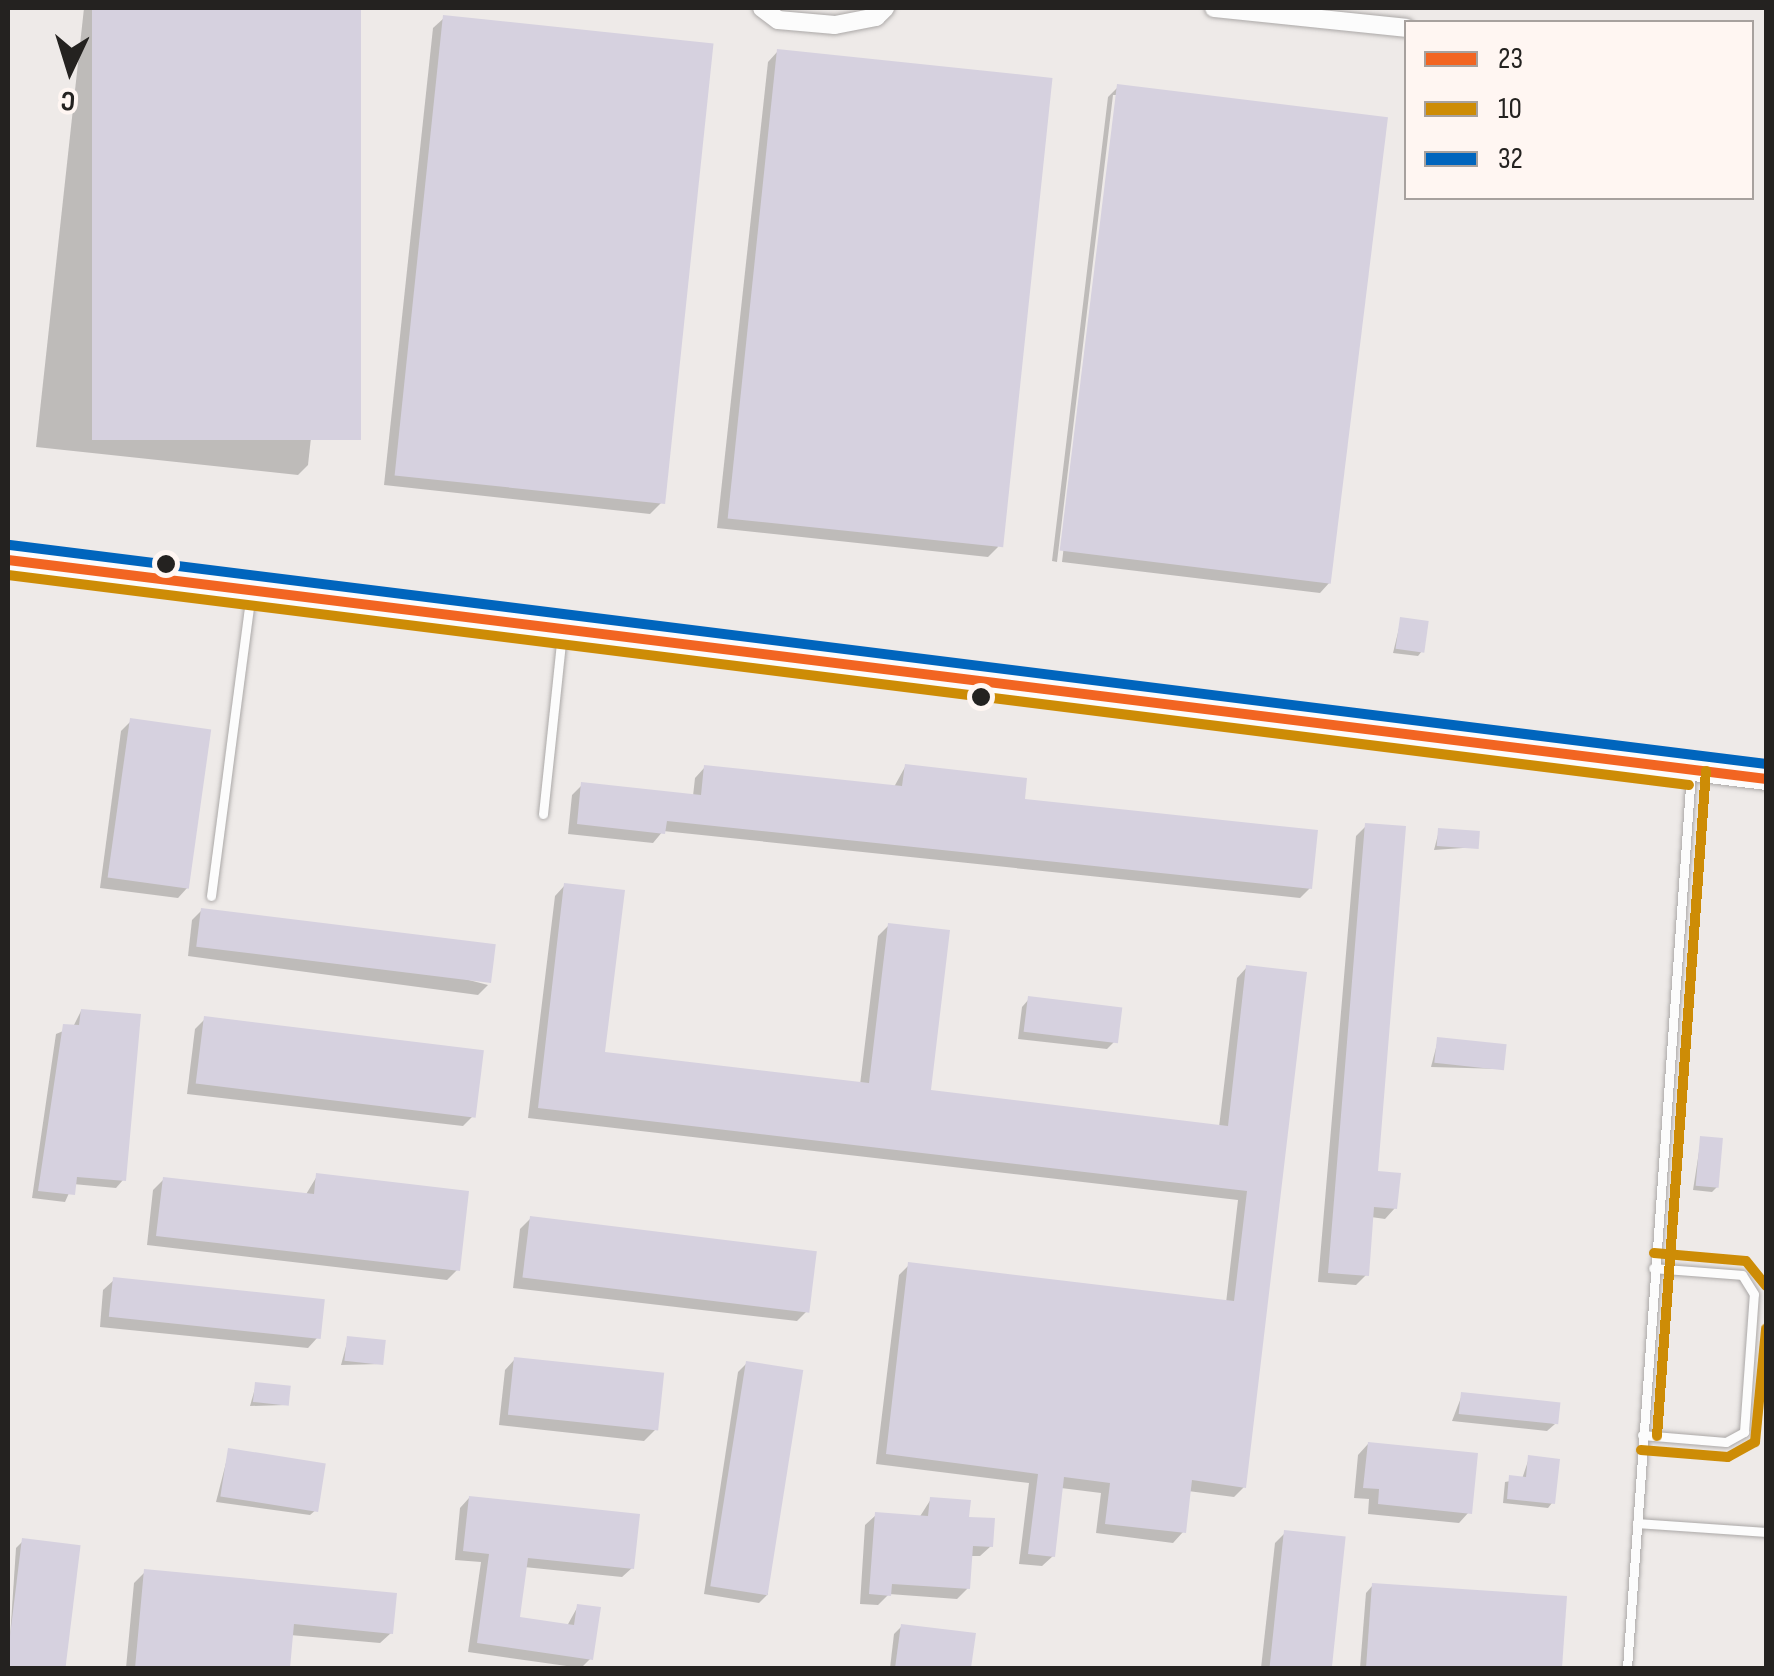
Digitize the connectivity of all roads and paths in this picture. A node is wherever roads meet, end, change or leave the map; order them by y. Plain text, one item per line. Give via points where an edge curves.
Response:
1 (762, 8) edge
2 (885, 8) edge
3 (1214, 8) edge
4 (1404, 28) edge
5 (8, 560) edge
6 (251, 591) junction
7 (562, 629) junction
8 (1691, 770) junction
9 (1766, 779) edge
10 (542, 814) dead end
11 (212, 896) dead end
12 (1653, 1268) junction
13 (1642, 1435) junction
14 (1636, 1522) junction
15 (1766, 1532) edge
16 (1627, 1668) edge

1 - 2 street via 778,20 835,24
3 - 4 street
5 - 6 street
6 - 7 street
6 - 11 lane
7 - 8 street
7 - 10 lane
8 - 9 street
8 - 12 lane
12 - 13 lane
12 - 13 lane via 1742,1276 1754,1294 1753,1314 1744,1432 1726,1442
13 - 14 lane
14 - 15 lane
14 - 16 lane

